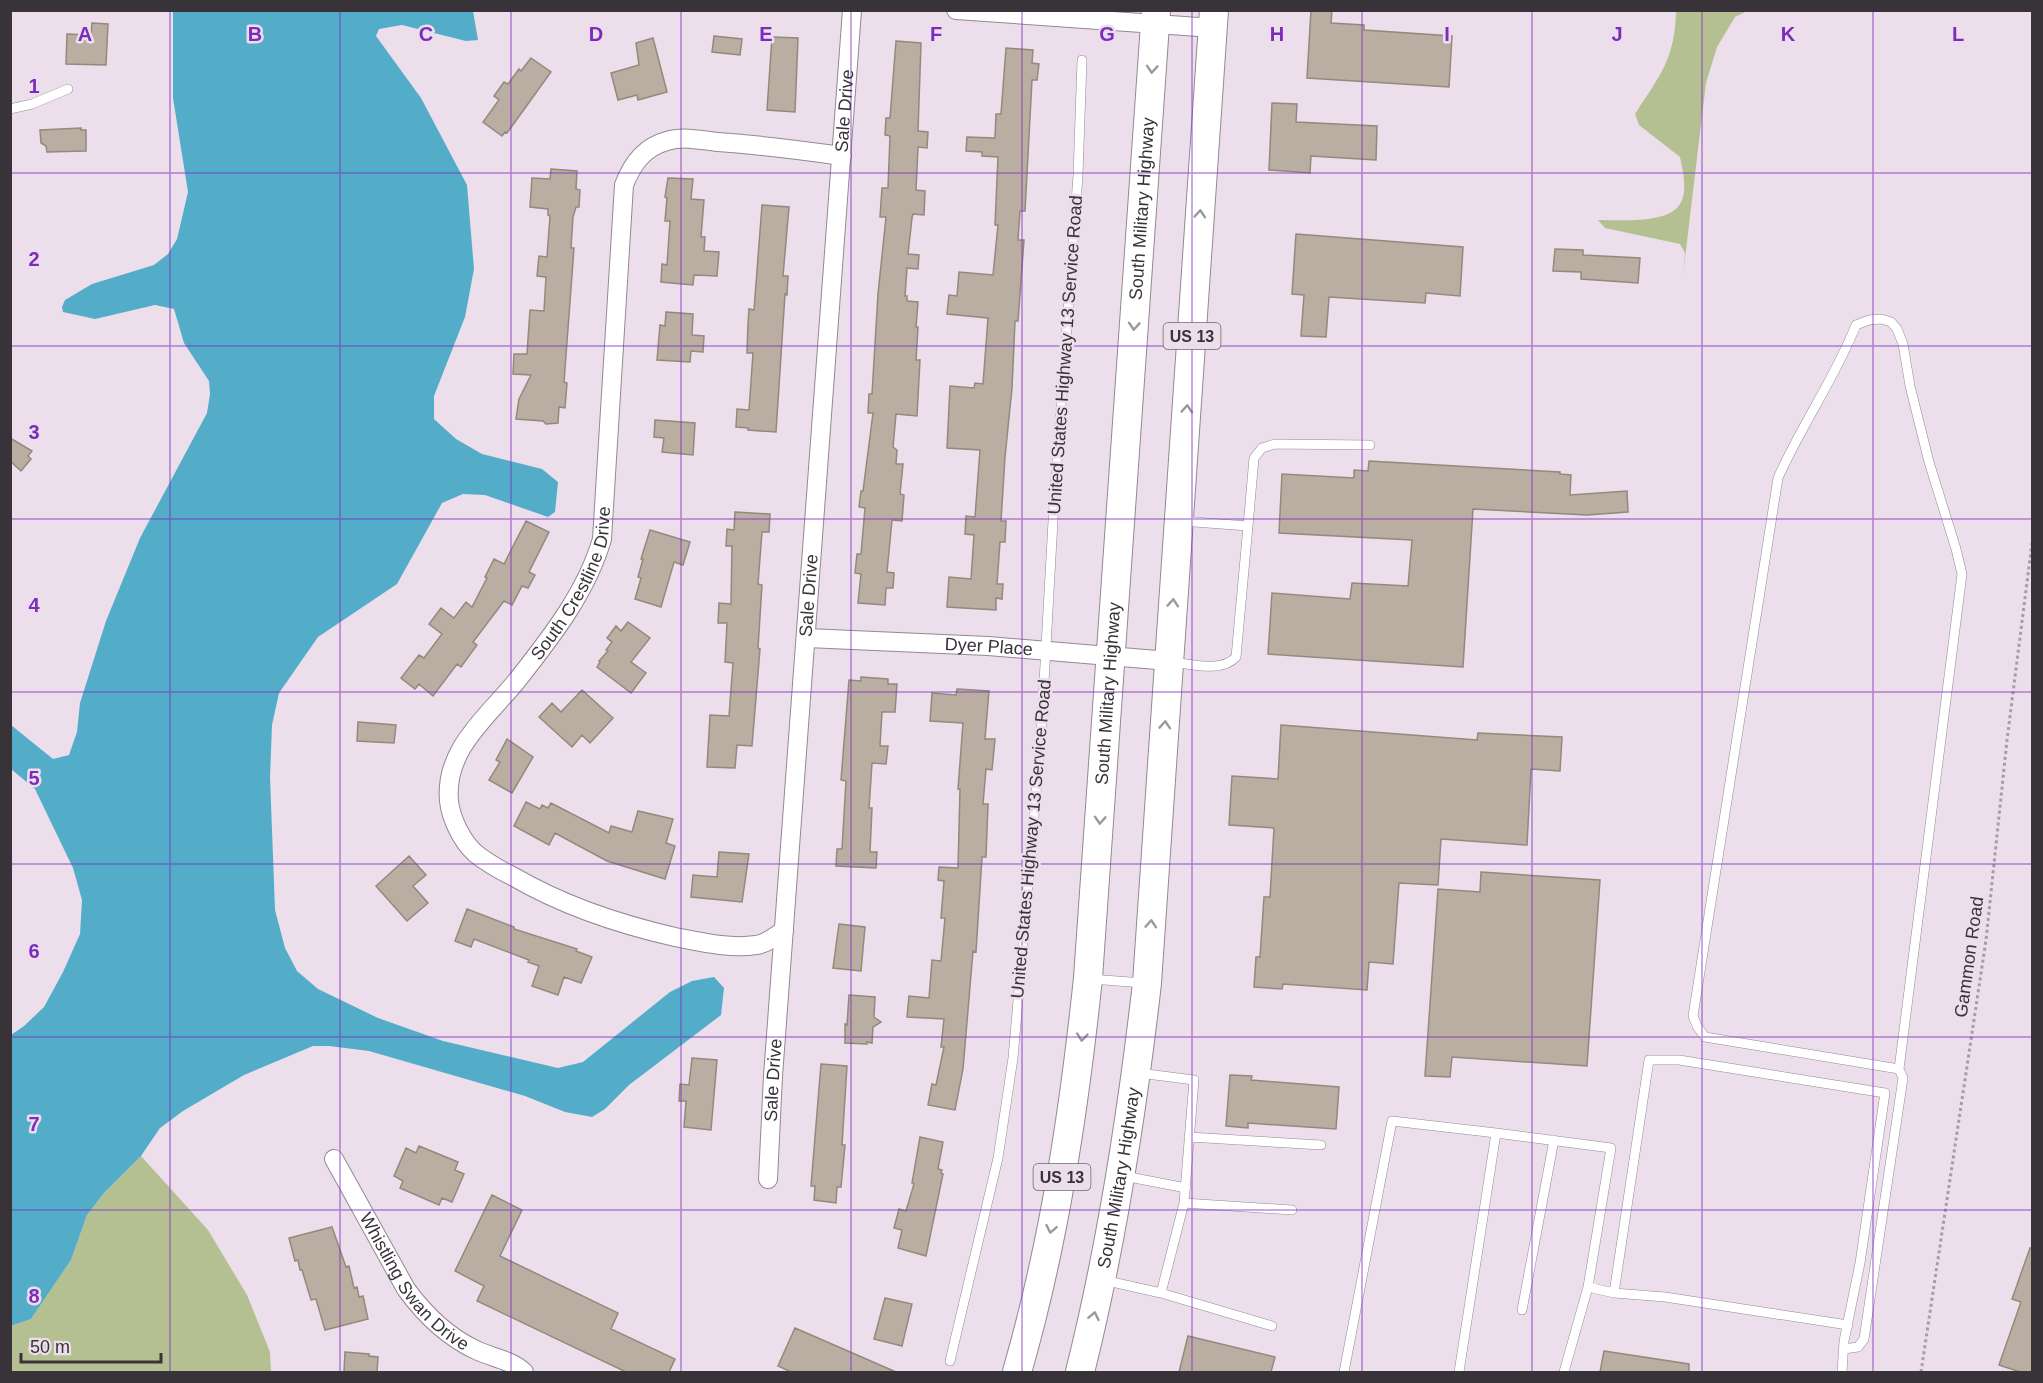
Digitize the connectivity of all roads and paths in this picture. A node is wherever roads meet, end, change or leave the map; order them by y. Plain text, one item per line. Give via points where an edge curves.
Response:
1 (852, 10) edge
2 (956, 10) edge
3 (1155, 17) edge
4 (1213, 19) edge
5 (1082, 60) dead end
6 (69, 89) dead end
7 (10, 109) edge
8 (842, 156) junction
9 (1370, 445) dead end
10 (1179, 521) junction
11 (1248, 526) junction
12 (2032, 543) edge
13 (807, 638) junction
14 (1046, 651) junction
15 (1109, 657) junction
16 (1169, 661) junction
17 (784, 930) junction
18 (1088, 978) junction
19 (1147, 983) junction
20 (1899, 1070) junction
21 (1136, 1072) junction
22 (1496, 1133) junction
23 (1189, 1137) junction
24 (1554, 1140) junction
25 (1321, 1144) dead end
26 (334, 1159) dead end
27 (1121, 1176) junction
28 (768, 1179) dead end
29 (1186, 1188) junction
30 (1184, 1203) junction
31 (1292, 1209) dead end
32 (1101, 1280) junction
33 (1588, 1287) junction
34 (1161, 1293) junction
35 (1614, 1293) junction
36 (1522, 1310) dead end
37 (1848, 1325) junction
38 (1272, 1326) dead end
39 (1844, 1349) junction
40 (951, 1361) dead end
41 (524, 1372) edge
42 (1017, 1372) edge
43 (1080, 1372) edge
44 (1344, 1372) edge
45 (1460, 1372) edge
46 (1564, 1372) edge
47 (1842, 1372) edge
48 (1921, 1372) edge

1 - 8 street, Sale Drive
2 - 3 street
3 - 4 street
3 -> 15 main road, South Military Highway / US 13
10 -> 4 main road, South Military Highway / US 13
5 - 14 lane, United States Highway 13 Service Road
6 - 7 lane
8 - 13 street, Sale Drive
8 - 17 street, South Crestline Drive via 683,139 652,147 630,170 624,185 602,539 595,563 560,623 462,745 449,786 454,821 474,851 535,890 588,913 698,942 731,946 758,945
9 - 11 lane via 1275,444 1262,448 1254,458
10 - 11 lane
16 -> 10 main road, South Military Highway / US 13
11 - 16 lane via 1236,657 1220,667
12 - 48 path, Gammon Road via 1986,940
13 - 14 street, Dyer Place
13 - 17 street, Sale Drive
14 - 15 street, Dyer Place
14 - 40 lane, United States Highway 13 Service Road via 1013,1058 998,1158
15 - 16 street, Dyer Place
15 -> 18 main road, South Military Highway / US 13
19 -> 16 main road, South Military Highway / US 13
17 - 28 street, Sale Drive
18 - 19 lane
18 -> 42 main road, South Military Highway / US 13 via 1062,1175
19 - 21 main road, South Military Highway / US 13
20 - 20 lane via 1962,574 1910,386 1903,344 1891,322 1881,319 1856,325 1778,478 1693,1016 1705,1037
20 - 39 lane via 1903,1078 1864,1339 1858,1347
21 - 23 lane via 1194,1080
21 - 27 main road, South Military Highway / US 13
22 - 24 lane
22 - 44 lane via 1392,1121
22 - 45 lane
23 - 25 lane
23 - 29 lane
24 - 33 lane via 1611,1148
24 - 36 lane
26 - 41 street, Whistling Swan Drive via 418,1306 454,1338 516,1364
27 - 29 lane
27 - 32 main road, South Military Highway / US 13
29 - 30 lane
30 - 31 lane
30 - 34 lane
32 - 34 lane
43 -> 32 main road, South Military Highway / US 13
33 - 35 lane
33 - 46 lane
34 - 38 lane
35 - 37 lane
35 - 37 lane via 1649,1059 1679,1060 1885,1093
37 - 39 lane
39 - 47 lane

